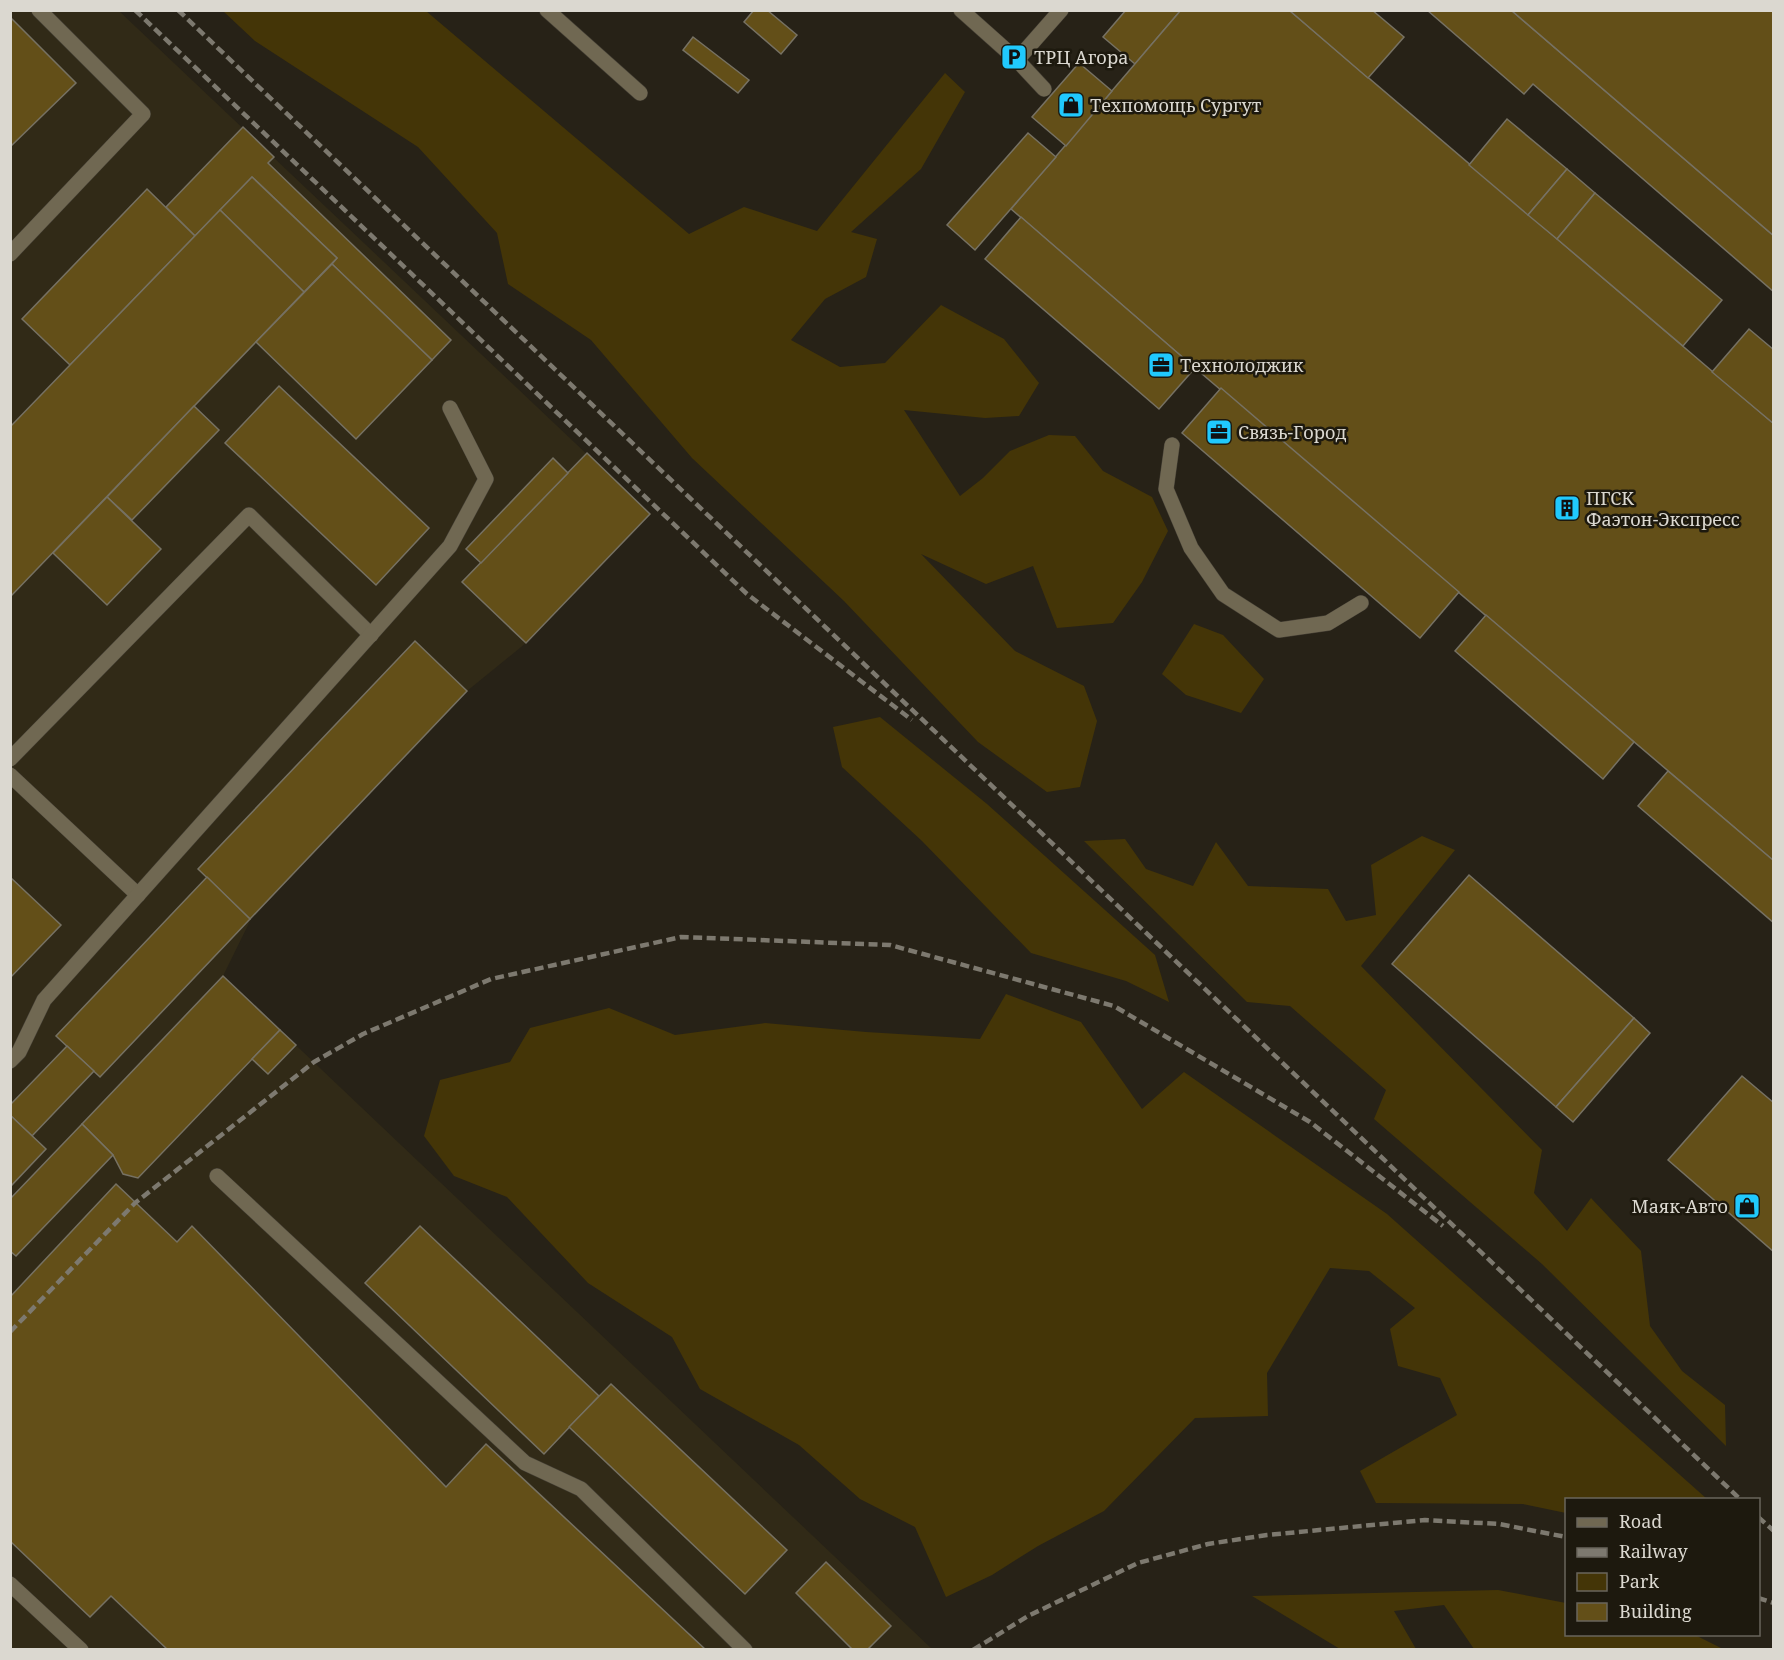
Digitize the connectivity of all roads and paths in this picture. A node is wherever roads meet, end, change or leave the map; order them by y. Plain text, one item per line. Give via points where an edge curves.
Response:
1 (39, 10) edge
2 (547, 10) edge
3 (961, 10) edge
4 (1061, 10) edge
5 (1017, 60) junction
6 (1044, 88) dead end
7 (640, 93) dead end
8 (10, 254) edge
9 (450, 408) dead end
10 (1172, 445) dead end
11 (1361, 603) dead end
12 (371, 634) junction
13 (10, 759) edge
14 (10, 775) edge
15 (138, 895) junction
16 (10, 1061) edge
17 (217, 1176) dead end
18 (10, 1584) edge
19 (81, 1650) edge
20 (745, 1650) edge

1 - 8 lane via 143,114
2 - 7 lane
3 - 5 lane
4 - 5 lane
5 - 6 lane
9 - 12 lane via 486,479 450,546
10 - 11 lane via 1166,489 1191,548 1223,594 1279,630 1328,623
12 - 13 lane via 249,514
12 - 15 lane
14 - 15 lane
15 - 16 lane via 44,1000 19,1052
17 - 20 lane via 525,1463 581,1489
18 - 19 lane

